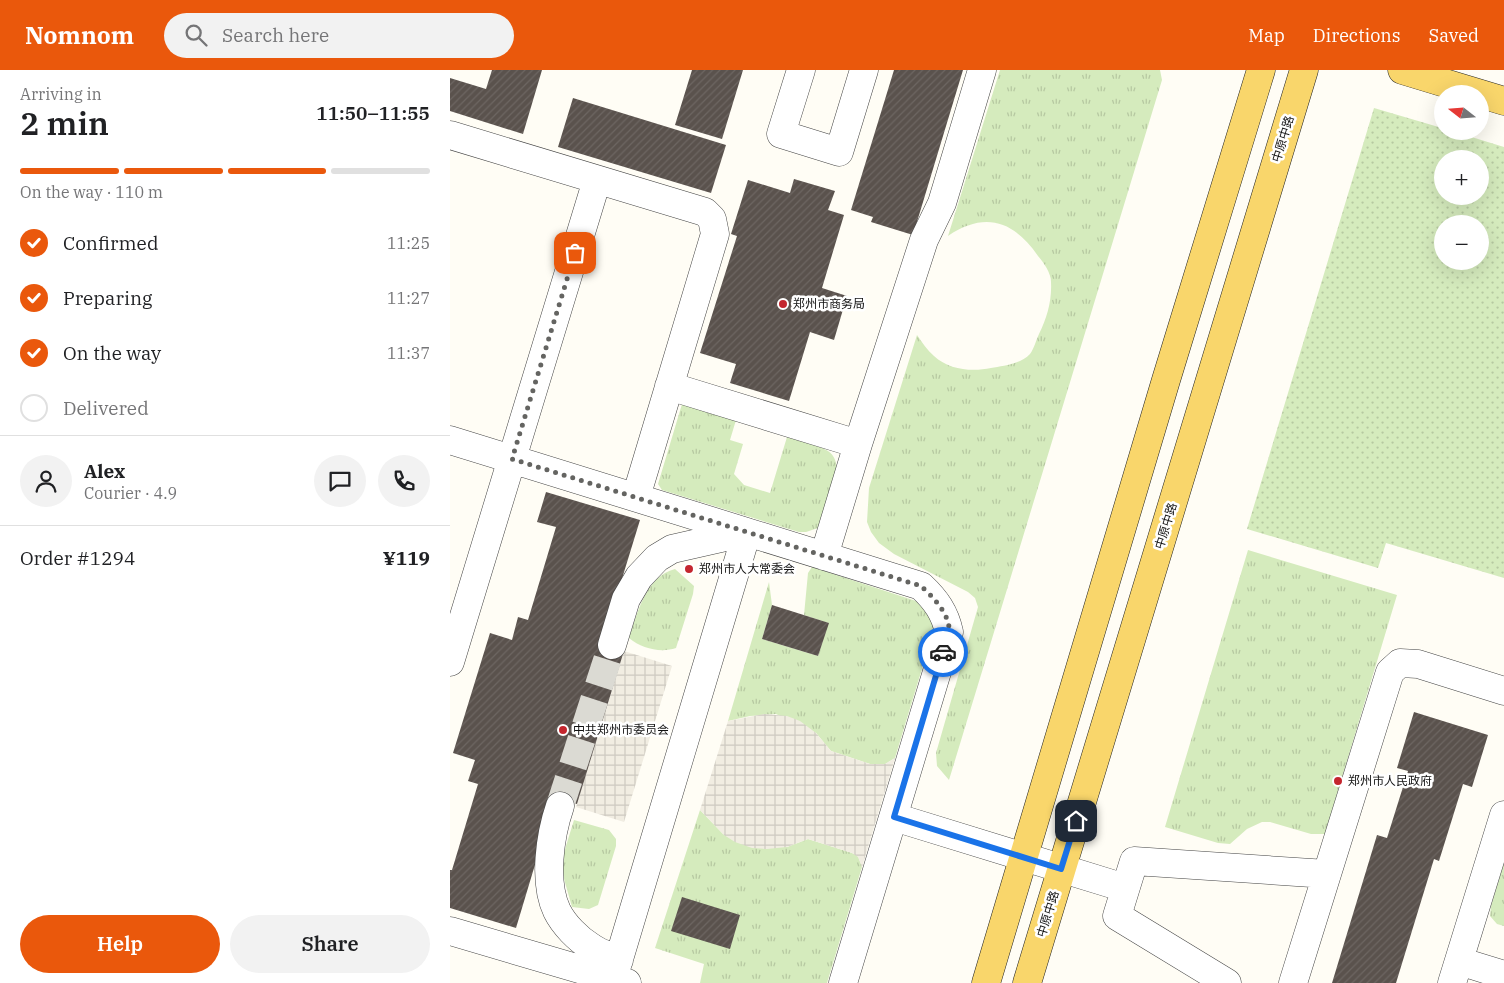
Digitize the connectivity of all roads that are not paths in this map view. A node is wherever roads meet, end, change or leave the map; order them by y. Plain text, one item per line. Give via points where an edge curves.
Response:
1 (801, 70) edge
2 (864, 70) edge
3 (982, 70) edge
4 (1261, 70) edge
5 (1304, 70) edge
6 (1402, 70) edge
7 (1504, 101) edge
8 (450, 135) edge
9 (597, 180) junction
10 (669, 386) junction
11 (450, 440) edge
12 (858, 444) junction
13 (512, 459) junction
14 (636, 497) junction
15 (748, 532) junction
16 (824, 556) junction
17 (612, 645) tunnel mouth
18 (450, 662) edge
19 (1504, 691) edge
20 (560, 806) tunnel mouth
21 (1504, 815) edge
22 (894, 817) junction
23 (1024, 858) junction
24 (1061, 869) junction
25 (1327, 874) junction
26 (1125, 888) junction
27 (450, 931) edge
28 (1456, 972) edge
29 (620, 974) edge
30 (1504, 975) edge
31 (843, 983) edge
32 (986, 983) edge
33 (1027, 983) edge
34 (1227, 983) edge
35 (1293, 983) edge

1 - 2 lane via 781,134 839,152
3 - 12 lane via 942,203 924,240
4 - 23 main road
5 - 24 main road, 中原中路
6 - 7 main road
8 - 9 lane
9 - 10 lane via 705,212 712,219 715,234
9 - 13 lane
10 - 12 lane
10 - 14 lane
11 - 13 lane
12 - 16 lane
13 - 14 lane
13 - 18 lane
14 - 15 lane
15 - 16 lane
15 - 17 lane via 672,548 657,558 639,577 626,599
15 - 29 lane
16 - 22 lane via 921,586 946,617 950,632
19 - 25 lane via 1418,664 1400,663 1390,672
20 - 29 lane via 550,856 550,887 557,911 573,933
21 - 28 lane
22 - 23 lane
22 - 31 lane
23 - 24 lane
23 - 32 main road
24 - 26 lane
24 - 33 main road, 中原中路
25 - 26 lane via 1134,861
25 - 35 lane
26 - 34 lane via 1117,916
27 - 29 lane
28 - 30 lane

